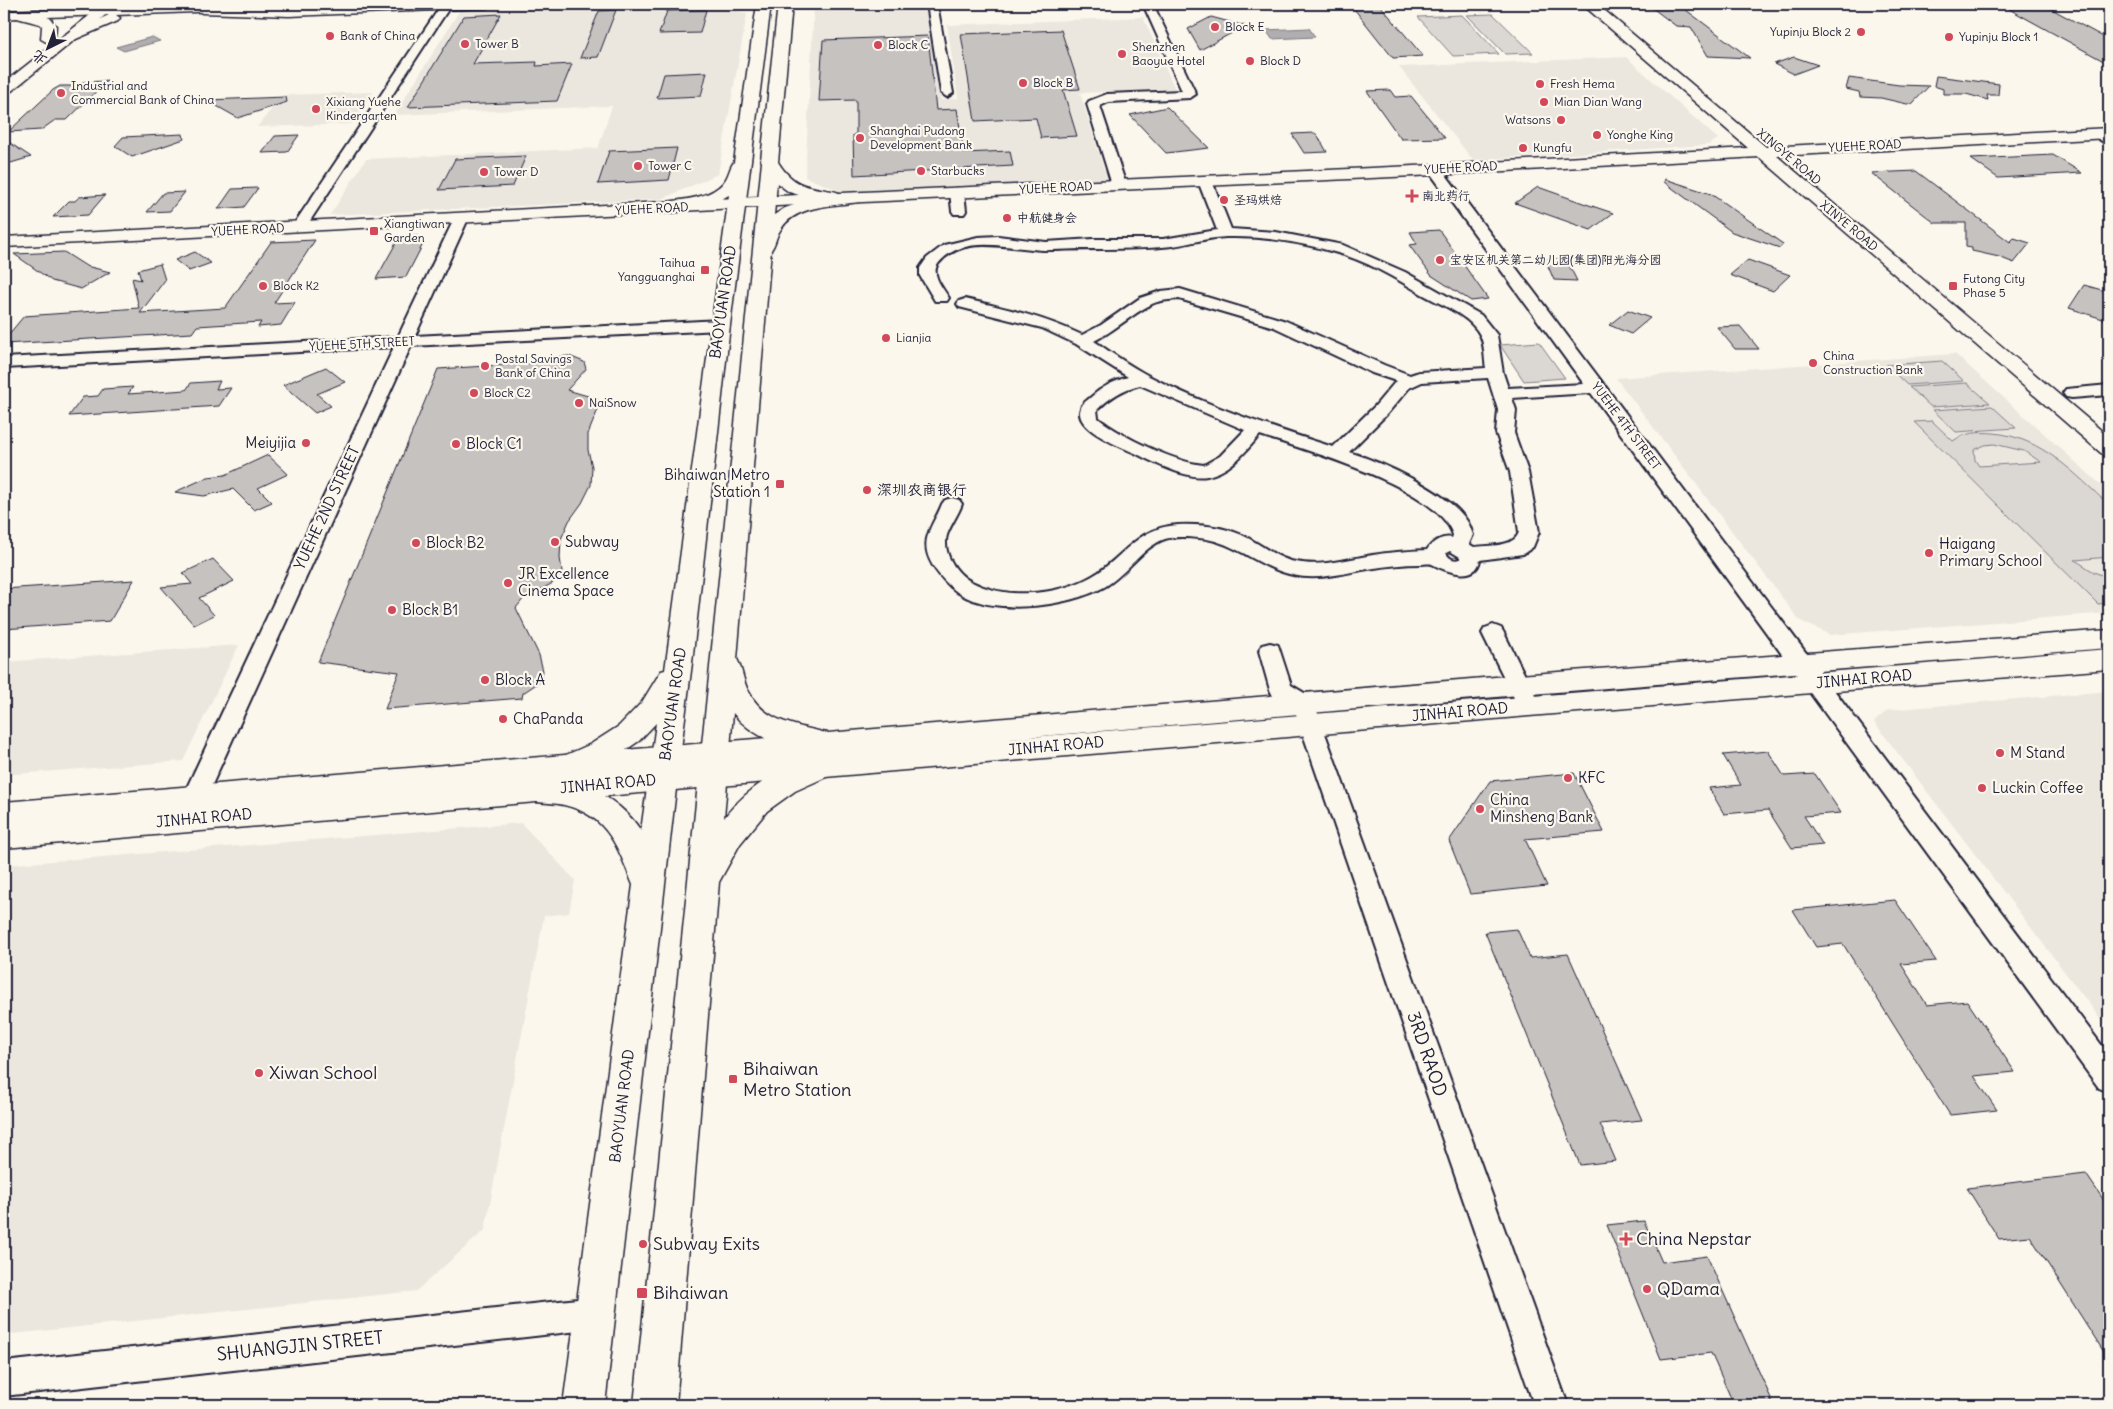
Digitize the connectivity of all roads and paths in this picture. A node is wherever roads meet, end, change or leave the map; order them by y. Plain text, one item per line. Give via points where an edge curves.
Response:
1 (28, 4) edge
2 (57, 4) edge
3 (299, 4) edge
4 (487, 4) edge
5 (750, 4) edge
6 (764, 4) edge
7 (786, 4) edge
8 (798, 4) edge
9 (932, 4) edge
10 (1148, 4) edge
11 (1589, 4) edge
12 (1606, 4) edge
13 (446, 5) junction
14 (97, 8) edge
15 (169, 9) junction
16 (7, 10) edge
17 (784, 21) junction
18 (762, 22) junction
19 (69, 38) junction
20 (48, 39) junction
21 (4, 74) edge
22 (4, 90) edge
23 (946, 93) dead end
24 (2105, 136) edge
25 (1781, 150) junction
26 (1762, 151) junction
27 (743, 157) junction
28 (769, 160) junction
29 (1435, 170) junction
30 (1205, 181) junction
31 (1119, 185) junction
32 (957, 192) junction
33 (858, 197) junction
34 (767, 202) junction
35 (736, 203) junction
36 (661, 208) junction
37 (959, 210) dead end
38 (462, 219) junction
39 (299, 228) junction
40 (1225, 232) junction
41 (4, 242) edge
42 (731, 244) junction
43 (763, 250) junction
44 (720, 325) junction
45 (404, 342) junction
46 (1082, 342) junction
47 (2018, 348) dead end
48 (4, 363) edge
49 (1496, 373) junction
50 (1142, 379) junction
51 (1409, 380) junction
52 (2056, 380) dead end
53 (1598, 388) junction
54 (2109, 390) edge
55 (1502, 393) junction
56 (2072, 393) junction
57 (2087, 406) dead end
58 (1256, 428) junction
59 (2109, 448) edge
60 (1337, 452) junction
61 (952, 504) dead end
62 (1464, 550) junction
63 (1493, 633) dead end
64 (2109, 639) edge
65 (726, 645) junction
66 (1270, 651) dead end
67 (2109, 659) edge
68 (679, 663) junction
69 (1809, 672) junction
70 (1524, 695) junction
71 (1307, 714) junction
72 (826, 754) junction
73 (713, 765) junction
74 (567, 768) junction
75 (664, 769) junction
76 (536, 791) junction
77 (194, 798) junction
78 (4, 814) edge
79 (4, 836) edge
80 (650, 889) junction
81 (702, 895) junction
82 (2109, 1078) edge
83 (596, 1313) junction
84 (4, 1379) edge
85 (584, 1405) edge
86 (655, 1405) edge
87 (1551, 1405) edge

1 - 16 main road
2 - 16 main road
3 - 15 main road
4 - 13 main road
5 - 18 main road via 760,12
6 - 18 main road, BAOYUAN ROAD
7 - 17 main road
8 - 17 main road
9 - 23 street
10 - 31 street via 1190,94 1106,98 1094,104
11 - 26 main road, XINYE ROAD
12 - 25 main road, XINGYE ROAD
13 - 15 main road via 289,12
13 - 39 street
14 - 15 main road
14 - 16 main road
14 - 19 main road
14 - 20 main road
15 - 19 main road via 111,19
16 - 20 main road via 45,21 49,26
17 - 28 main road
18 - 27 main road, BAOYUAN ROAD
19 - 22 main road
20 - 21 main road
24 - 25 main road, YUEHE ROAD
25 - 26 main road, YUEHE ROAD
25 - 47 main road, XINGYE ROAD
26 - 29 main road, YUEHE ROAD
26 - 59 main road, XINYE ROAD
27 - 35 main road, BAOYUAN ROAD
27 - 36 main road via 735,178 720,192 697,202
28 - 33 main road via 782,180 798,191
28 - 34 main road
29 - 30 main road, YUEHE ROAD
29 - 53 street, YUEHE 4TH STREET
30 - 31 main road, YUEHE ROAD
30 - 40 street
31 - 32 main road, YUEHE ROAD
32 - 33 main road, YUEHE ROAD
32 - 37 street
33 - 34 main road, YUEHE ROAD
33 - 43 main road via 793,211 775,224
34 - 35 main road, YUEHE ROAD
34 - 43 main road
35 - 36 main road, YUEHE ROAD
35 - 42 main road, BAOYUAN ROAD
36 - 38 main road, YUEHE ROAD
36 - 42 main road via 693,210 714,217 722,223
38 - 39 main road, YUEHE ROAD
38 - 45 street, YUEHE 2ND STREET
39 - 41 main road, YUEHE ROAD
40 - 46 street via 1144,244 1046,246 998,240 964,243 939,254 928,268 928,276 951,306 1006,313 1048,325
40 - 49 street via 1276,236 1338,248 1400,275 1450,302 1484,326 1490,335
42 - 44 main road, BAOYUAN ROAD
43 - 65 main road
44 - 45 street, YUEHE 5TH STREET
44 - 68 main road, BAOYUAN ROAD
45 - 48 street, YUEHE 5TH STREET
45 - 77 street, YUEHE 2ND STREET
46 - 50 street
46 - 51 street via 1146,301 1180,294 1280,324
49 - 51 street
49 - 55 street
50 - 58 street
50 - 58 street via 1107,391 1089,408 1091,422 1192,471 1215,468 1224,463
51 - 60 street
52 - 56 main road
53 - 55 street
53 - 69 street, YUEHE 4TH STREET
54 - 56 street
55 - 62 street via 1507,410 1505,433 1520,472 1529,532 1526,542 1516,549
56 - 57 main road
58 - 60 street
60 - 62 street via 1415,488 1445,509 1459,523
61 - 62 street via 936,541 938,559 966,588 999,600 1068,593 1098,582 1118,569 1154,536 1163,533 1224,535 1274,563 1317,571 1393,559 1437,557 1445,564 1464,566 1470,562
63 - 70 street
64 - 69 main road, JINHAI ROAD
65 - 72 main road via 729,678 738,700 752,716
65 - 73 main road
66 - 71 street via 1281,690
67 - 69 main road, JINHAI ROAD
68 - 74 main road via 662,697 640,724 605,752
68 - 75 main road, BAOYUAN ROAD
69 - 70 main road, JINHAI ROAD
69 - 82 street, YUEHE 4TH STREET
70 - 71 main road, JINHAI ROAD
71 - 72 main road, JINHAI ROAD
71 - 87 street, 3RD RAOD
72 - 73 main road, JINHAI ROAD
72 - 81 main road via 777,787 741,820 716,856
73 - 75 main road, JINHAI ROAD
73 - 81 main road
74 - 75 main road, JINHAI ROAD
74 - 77 main road, JINHAI ROAD
75 - 76 main road, JINHAI ROAD
75 - 80 main road, BAOYUAN ROAD
76 - 79 main road, JINHAI ROAD
76 - 80 main road via 567,793 610,814 634,844
77 - 78 main road, JINHAI ROAD
80 - 83 main road, BAOYUAN ROAD
81 - 86 main road
83 - 84 street, SHUANGJIN STREET
83 - 85 main road, BAOYUAN ROAD

